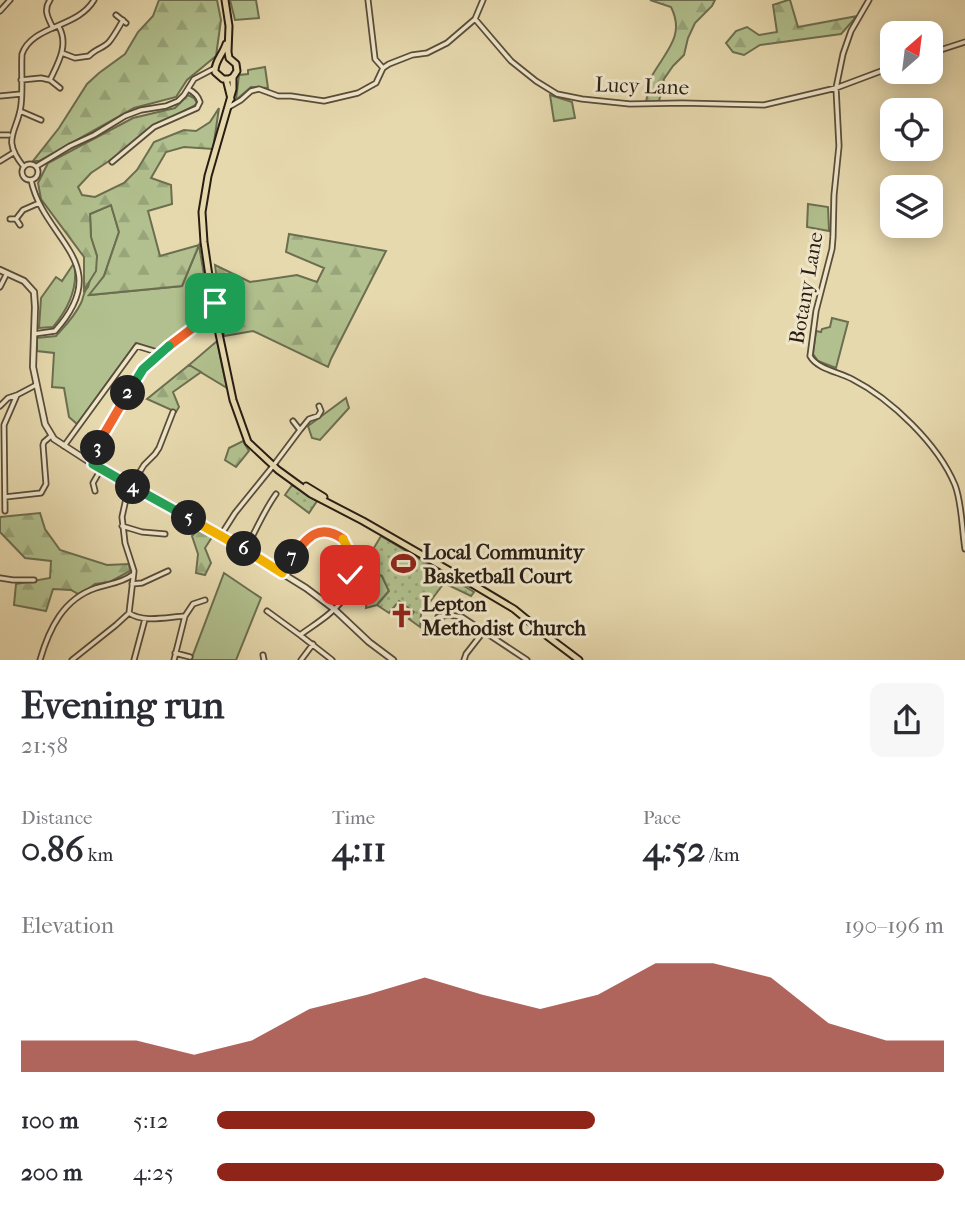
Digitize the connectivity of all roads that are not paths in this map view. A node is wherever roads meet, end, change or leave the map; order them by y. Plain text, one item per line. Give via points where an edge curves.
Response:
1 (10, 0) edge
2 (50, 0) edge
3 (94, 0) edge
4 (225, 0) edge
5 (368, 0) edge
6 (483, 0) edge
7 (869, 0) edge
8 (0, 11) edge
9 (116, 15) dead end
10 (475, 19) junction
11 (59, 26) junction
12 (53, 29) junction
13 (228, 40) junction
14 (965, 42) edge
15 (943, 49) edge
16 (62, 53) junction
17 (229, 58) junction
18 (220, 59) junction
19 (383, 68) junction
20 (216, 71) junction
21 (880, 72) edge
22 (233, 76) junction
23 (50, 79) junction
24 (226, 79) junction
25 (21, 80) junction
26 (836, 88) junction
27 (61, 89) dead end
28 (188, 89) junction
29 (21, 94) junction
30 (0, 96) edge
31 (230, 99) junction
32 (229, 107) junction
33 (20, 111) junction
34 (41, 120) dead end
35 (0, 135) edge
36 (9, 135) junction
37 (13, 153) junction
38 (0, 161) edge
39 (112, 162) dead end
40 (37, 166) junction
41 (24, 167) junction
42 (31, 180) junction
43 (39, 203) junction
44 (10, 219) dead end
45 (16, 219) junction
46 (20, 225) dead end
47 (0, 270) edge
48 (7, 272) junction
49 (0, 287) edge
50 (214, 303) junction
51 (34, 334) junction
52 (160, 353) junction
53 (36, 386) junction
54 (17, 395) junction
55 (0, 405) edge
56 (318, 406) dead end
57 (173, 412) dead end
58 (293, 421) dead end
59 (300, 430) junction
60 (51, 436) junction
61 (64, 446) junction
62 (93, 464) junction
63 (276, 468) junction
64 (101, 469) junction
65 (130, 485) junction
66 (95, 491) dead end
67 (276, 495) dead end
68 (5, 497) junction
69 (5, 511) dead end
70 (122, 526) junction
71 (165, 534) dead end
72 (221, 535) junction
73 (965, 549) edge
74 (245, 550) junction
75 (168, 571) dead end
76 (282, 573) junction
77 (132, 575) junction
78 (0, 578) edge
79 (33, 580) dead end
80 (132, 584) junction
81 (205, 600) dead end
82 (334, 609) junction
83 (267, 611) dead end
84 (129, 613) junction
85 (185, 616) junction
86 (438, 618) dead end
87 (145, 619) junction
88 (484, 631) junction
89 (300, 635) junction
90 (313, 644) junction
91 (175, 653) junction
92 (190, 657) dead end
93 (40, 660) edge
94 (72, 660) edge
95 (134, 660) edge
96 (174, 660) edge
97 (301, 660) edge
98 (332, 660) edge
99 (393, 660) edge
100 (464, 660) edge
101 (527, 660) edge
102 (579, 660) edge

1 - 8 street
2 - 12 street via 46,12
3 - 11 street via 86,12
4 - 13 highway
5 - 19 street via 375,59
6 - 10 street
7 - 26 street via 850,31
9 - 16 street via 125,22 106,45 89,56 75,58
10 - 19 street via 447,43
10 - 26 street, Lucy Lane via 511,61 536,81 556,94 582,99 764,105
11 - 12 street
11 - 16 street via 64,38
12 - 25 street via 30,40 23,49
13 - 17 highway
13 - 18 highway
14 - 15 street
16 - 23 street
17 - 18 highway
17 - 22 highway via 236,64
18 - 20 highway
19 - 32 street via 376,83 339,98 278,96 259,89
20 - 24 highway
20 - 28 street via 194,79
21 - 26 street, Lucy Lane
22 - 24 highway
22 - 31 highway
23 - 25 street
23 - 27 street
24 - 31 highway
25 - 29 street
26 - 73 street, Botany Lane via 839,146 834,237 810,356 816,364 879,396 929,442 956,488
28 - 39 street via 199,97 197,108 154,127 119,162
28 - 40 street via 178,101 132,113
29 - 30 street
29 - 33 street
31 - 32 highway
32 - 50 highway via 202,212
33 - 34 street
33 - 36 street
35 - 36 street
36 - 37 street
37 - 38 street
37 - 41 street
40 - 41 street via 30,163
40 - 42 street via 38,176
41 - 42 street via 24,177
42 - 43 street
43 - 45 street
43 - 51 street via 72,252 79,285 71,310 59,326
44 - 45 street
45 - 46 street
47 - 48 street
48 - 49 street
48 - 51 street via 34,292
50 - 52 street via 194,327
50 - 63 highway via 233,400 248,442
51 - 53 street
52 - 61 street via 137,346
52 - 62 street via 134,381
53 - 54 street
53 - 60 street
54 - 55 street
54 - 68 street via 4,425
56 - 59 street via 321,413
57 - 65 street via 159,448
58 - 59 street
59 - 63 street
60 - 61 street
60 - 68 street via 44,442 46,484 41,493
61 - 62 street
62 - 64 street
63 - 72 street
63 - 102 highway via 312,495 483,592
64 - 65 street
64 - 66 street via 93,483
65 - 70 street
65 - 72 street
67 - 74 street
68 - 69 street
70 - 71 street
70 - 77 street
72 - 74 street
74 - 76 street
75 - 80 street
76 - 82 street
76 - 82 street via 310,536 335,534 347,544 351,567 344,599
77 - 80 street
77 - 93 street via 83,594 65,607
78 - 79 street
80 - 84 street
81 - 85 street via 192,604
82 - 89 street
82 - 99 street
83 - 89 street
84 - 87 street
84 - 94 street
85 - 87 street
85 - 91 street
86 - 88 street via 449,614 463,617
87 - 95 street
88 - 100 street
88 - 101 street
89 - 90 street
90 - 97 street
90 - 98 street
91 - 92 street
91 - 96 street

